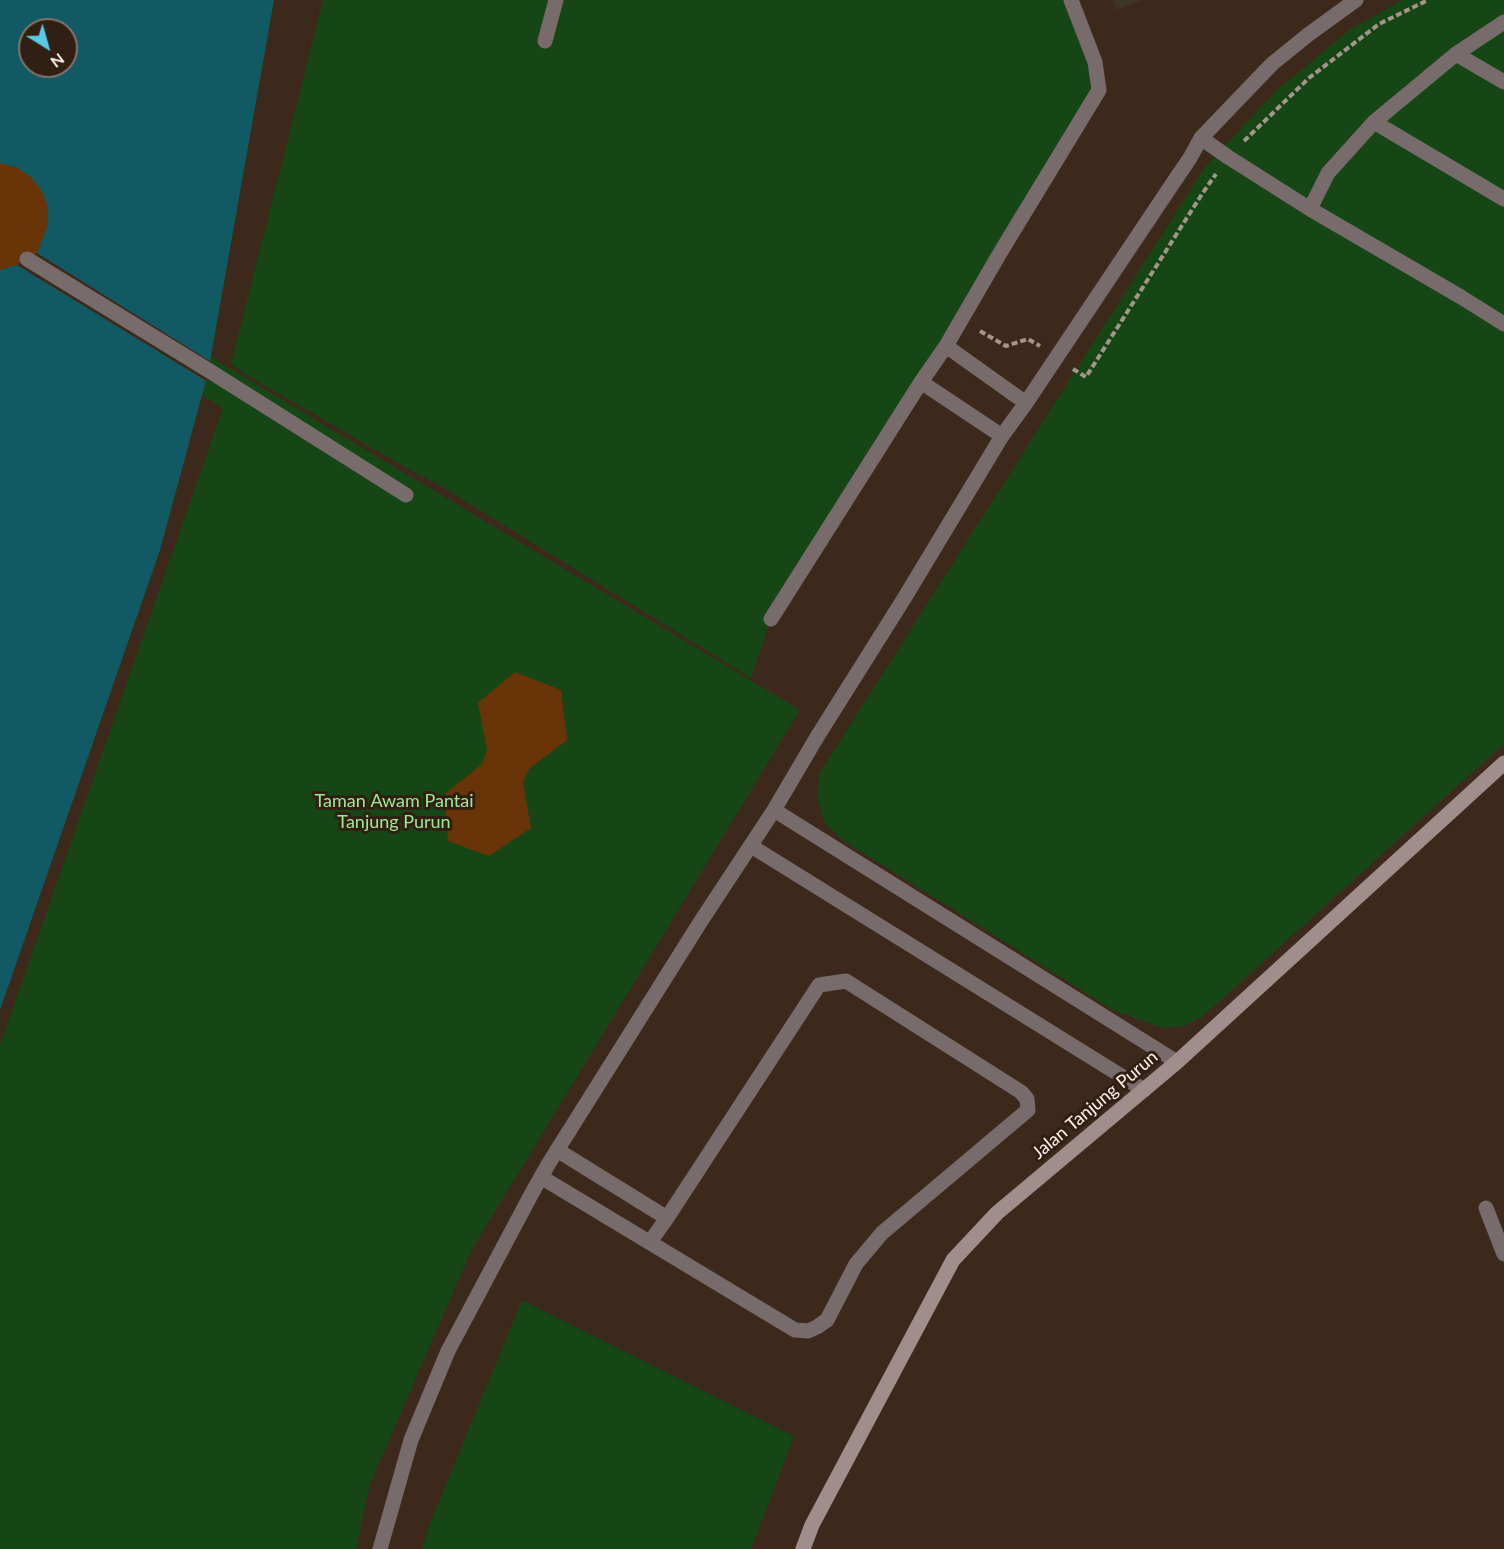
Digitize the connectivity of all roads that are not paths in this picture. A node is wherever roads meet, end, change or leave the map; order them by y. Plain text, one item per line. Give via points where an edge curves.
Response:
1 (556, 0) edge
2 (1071, 0) edge
3 (1356, 0) edge
4 (1504, 22) edge
5 (545, 41) dead end
6 (1456, 54) junction
7 (1504, 82) edge
8 (1374, 122) junction
9 (1201, 138) junction
10 (1504, 199) edge
11 (1310, 209) junction
12 (27, 259) dead end
13 (1504, 324) edge
14 (946, 346) junction
15 (921, 382) junction
16 (1026, 403) junction
17 (1002, 436) junction
18 (406, 495) dead end
19 (771, 619) dead end
20 (1504, 763) edge
21 (774, 810) junction
22 (751, 846) junction
23 (1178, 1062) junction
24 (1144, 1090) junction
25 (557, 1150) junction
26 (541, 1177) junction
27 (1486, 1208) dead end
28 (667, 1218) junction
29 (650, 1242) junction
30 (1504, 1254) edge
31 (380, 1549) edge
32 (803, 1549) edge

1 - 5 street
2 - 14 street via 1095,62 1099,90
3 - 9 street via 1272,64
4 - 6 street
6 - 7 street
6 - 8 street
8 - 10 street
8 - 11 street via 1328,173
9 - 11 street
9 - 16 street
11 - 13 street
12 - 18 street
14 - 15 street
14 - 16 street
15 - 17 street
15 - 19 street
16 - 17 street
17 - 21 street
20 - 23 street, Jalan Tanjung Purun
21 - 22 street
21 - 23 street
22 - 24 street
22 - 25 street
23 - 24 street, Jalan Tanjung Purun
24 - 32 street, Jalan Tanjung Purun via 997,1213 953,1260 812,1525
25 - 26 street
25 - 28 street
26 - 29 street
26 - 31 street via 448,1351 411,1440
27 - 30 street
28 - 29 street
28 - 29 street via 819,985 846,981 1027,1099 1028,1110 882,1233 856,1264 827,1320 808,1331 795,1330

